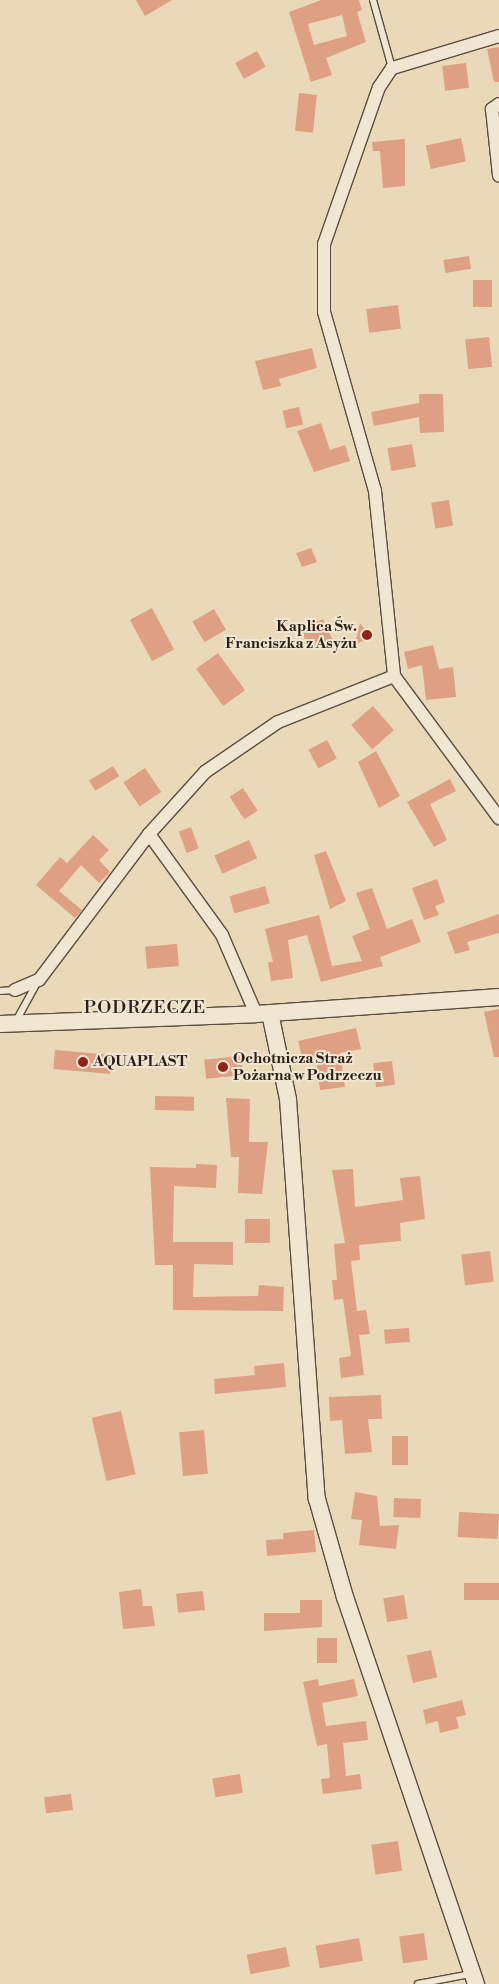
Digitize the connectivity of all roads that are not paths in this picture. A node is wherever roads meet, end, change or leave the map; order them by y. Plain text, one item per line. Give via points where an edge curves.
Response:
1 (373, 0) edge
2 (499, 36) edge
3 (392, 68) junction
4 (499, 104) edge
5 (499, 176) edge
6 (394, 676) junction
7 (499, 818) edge
8 (149, 834) junction
9 (39, 980) junction
10 (14, 990) joint
11 (0, 991) edge
12 (499, 997) edge
13 (263, 1013) junction
14 (7, 1024) edge
15 (475, 1979) edge
16 (418, 1984) edge

1 - 3 lane
2 - 3 street
3 - 6 street via 379,87 324,244 324,312 375,491
4 - 5 street via 492,109
6 - 7 street
6 - 8 street via 278,722 205,772
8 - 9 street
8 - 13 street via 222,935
9 - 10 street
9 - 14 lane
10 - 11 lane
12 - 13 street
13 - 14 street
13 - 15 street via 288,1099 317,1499 345,1597
15 - 16 lane

